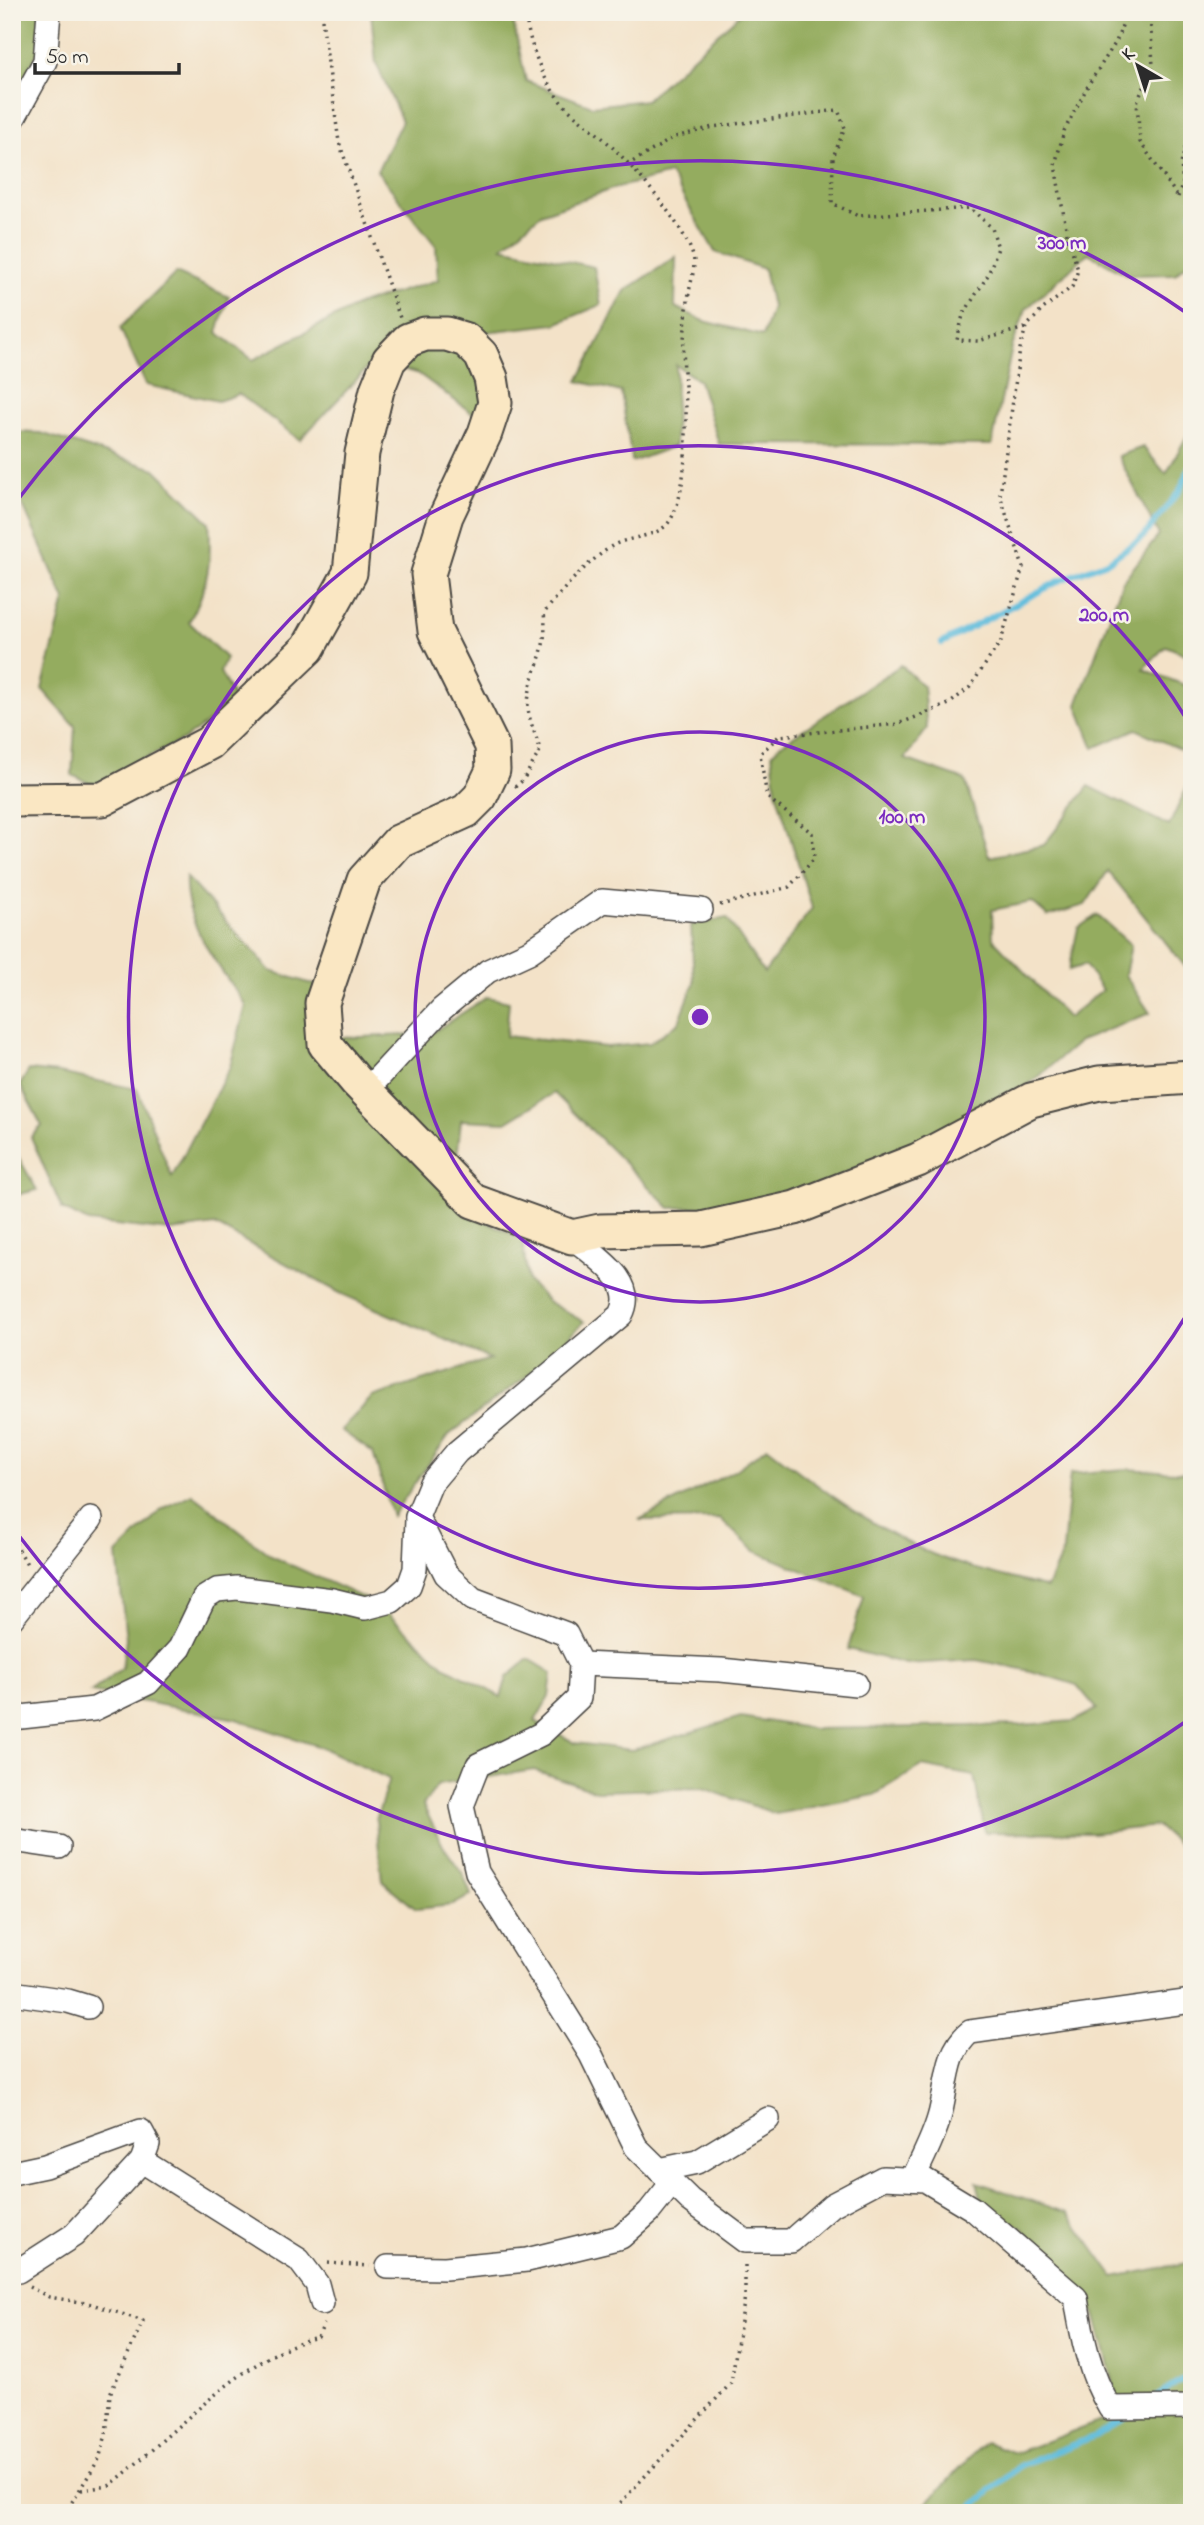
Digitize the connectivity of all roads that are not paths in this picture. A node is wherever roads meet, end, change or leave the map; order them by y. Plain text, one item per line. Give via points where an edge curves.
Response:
1 (49, 12) edge
2 (12, 121) edge
3 (12, 800) edge
4 (701, 910) road end
5 (1192, 1077) edge
6 (366, 1091) junction
7 (572, 1237) junction
8 (417, 1517) junction
9 (91, 1519) dead end
10 (12, 1618) edge
11 (581, 1664) junction
12 (856, 1684) dead end
13 (12, 1718) edge
14 (12, 1840) edge
15 (60, 1847) dead end
16 (12, 1993) edge
17 (1192, 2001) edge
18 (88, 2007) dead end
19 (768, 2119) dead end
20 (142, 2161) junction
21 (12, 2173) edge
22 (666, 2176) junction
23 (913, 2179) junction
24 (388, 2267) road end
25 (18, 2271) road end
26 (322, 2303) road end
27 (1192, 2407) edge

1 - 2 street via 45,61
3 - 6 street via 103,799 209,743 308,648 350,573 362,453 389,360 408,340 425,334 466,340 481,355 495,403 446,516 429,574 435,632 492,746 493,770 480,797 466,811 398,842 364,880 322,1003 325,1044
4 - 6 street via 602,901 529,952 488,971 442,1009
5 - 7 street via 1099,1083 1031,1100 918,1160 795,1208 701,1229 600,1231
6 - 7 street via 472,1201
7 - 8 street via 614,1274 625,1288 628,1303 621,1315 457,1452 431,1483
8 - 11 street via 446,1574 473,1599 566,1634
8 - 13 street via 415,1569 409,1586 392,1601 365,1608 237,1588 217,1590 204,1598 180,1648 148,1683 94,1709
9 - 10 street
11 - 12 street via 708,1669
11 - 22 street via 579,1698 541,1734 478,1765 462,1806 477,1872 591,2055 636,2147
14 - 15 street
16 - 18 street
17 - 23 street via 970,2032 959,2041 953,2056 939,2119
19 - 22 street
20 - 21 street via 148,2144 141,2130 45,2166
20 - 25 street via 74,2235
20 - 26 street via 299,2260 317,2284
22 - 23 street via 745,2241 791,2241 832,2205 883,2178
22 - 24 street via 649,2212 621,2238 527,2260 445,2269
23 - 27 street via 925,2180 973,2209 1076,2298 1084,2346 1110,2408

